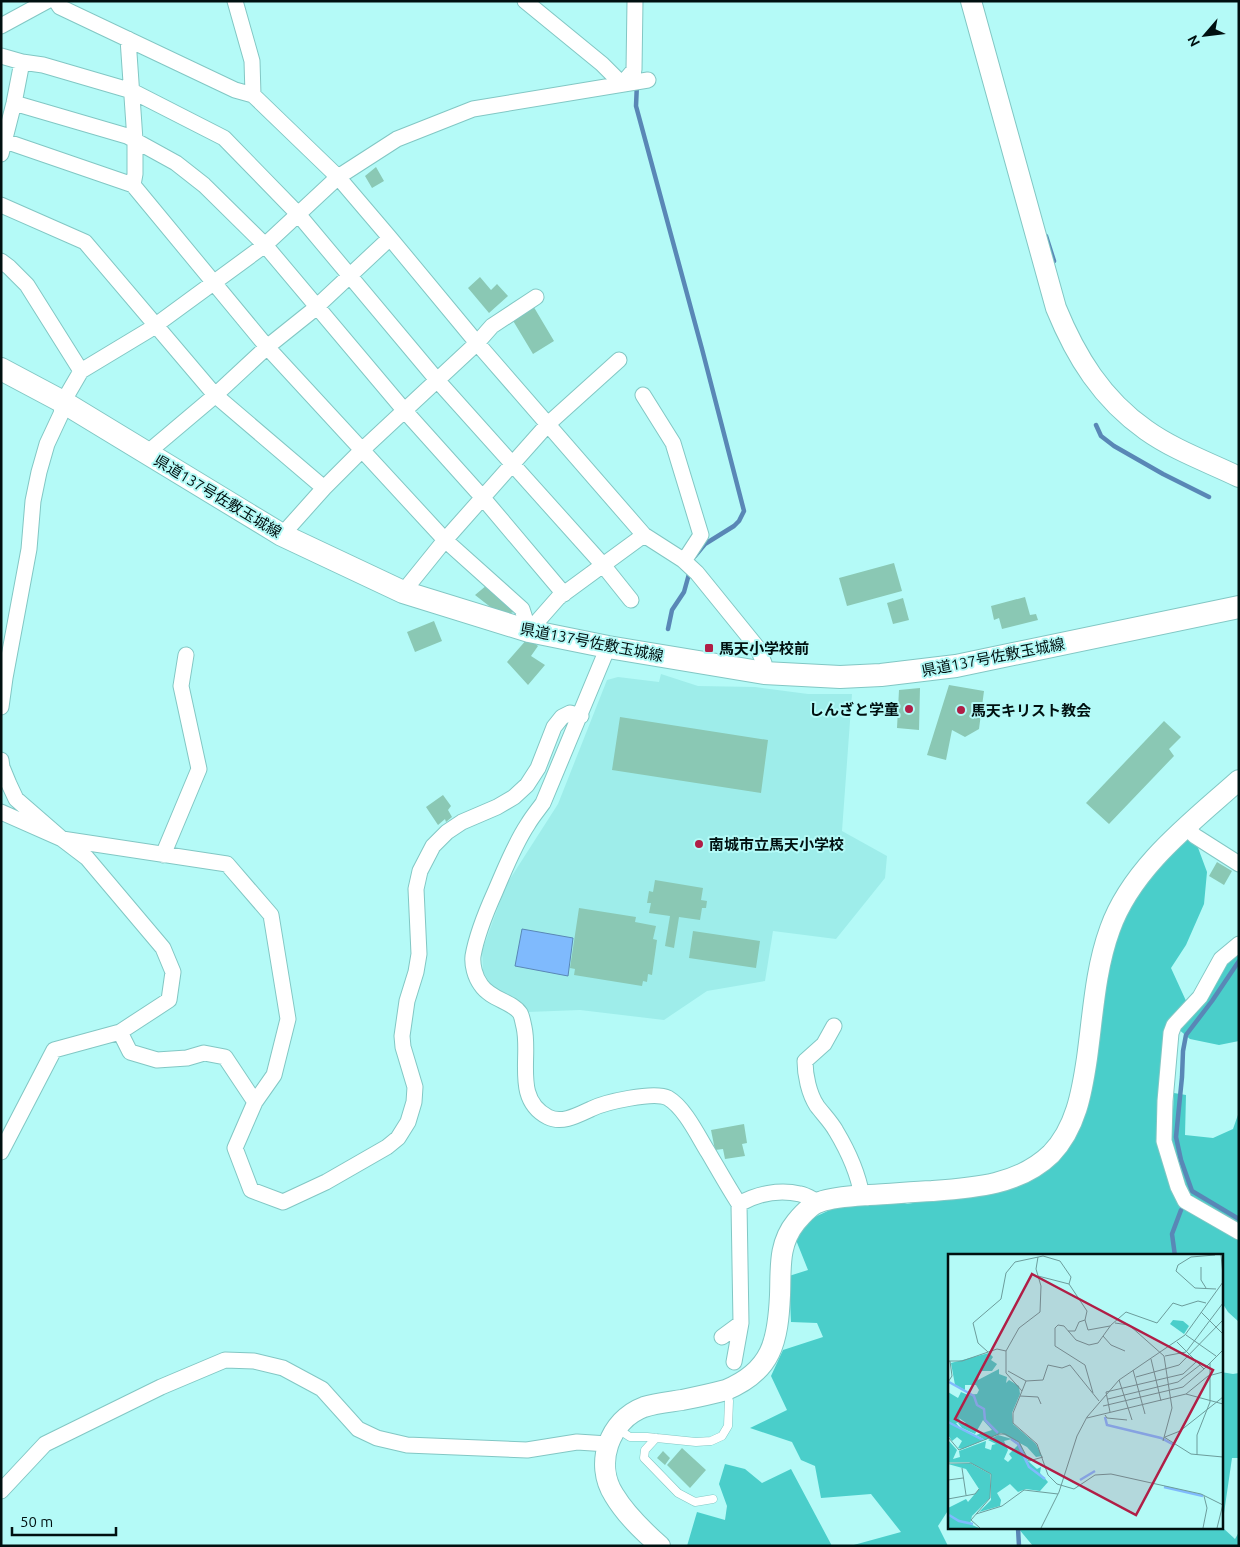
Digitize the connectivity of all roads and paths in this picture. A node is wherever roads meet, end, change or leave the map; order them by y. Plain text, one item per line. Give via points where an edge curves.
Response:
1 (47, 1) edge
2 (56, 1) edge
3 (235, 1) edge
4 (525, 1) edge
5 (635, 1) edge
6 (971, 1) edge
7 (1, 26) edge
8 (128, 39) junction
9 (1, 56) edge
10 (22, 62) junction
11 (648, 80) dead end
12 (622, 84) junction
13 (132, 91) junction
14 (253, 95) junction
15 (14, 103) junction
16 (135, 140) junction
17 (3, 148) edge
18 (338, 177) junction
19 (133, 186) junction
20 (1, 205) edge
21 (298, 214) junction
22 (390, 238) junction
23 (265, 245) junction
24 (1, 261) edge
25 (350, 276) junction
26 (213, 282) junction
27 (536, 297) dead end
28 (317, 306) junction
29 (156, 324) junction
30 (477, 343) junction
31 (267, 347) junction
32 (619, 360) dead end
33 (1, 369) edge
34 (81, 371) junction
35 (437, 380) junction
36 (215, 395) junction
37 (643, 396) dead end
38 (63, 402) junction
39 (404, 410) junction
40 (548, 424) junction
41 (362, 450) junction
42 (147, 453) junction
43 (514, 464) junction
44 (1239, 477) edge
45 (324, 488) junction
46 (483, 498) junction
47 (282, 535) junction
48 (644, 535) junction
49 (445, 540) junction
50 (684, 561) junction
51 (603, 565) junction
52 (403, 592) junction
53 (564, 594) junction
54 (631, 600) dead end
55 (1239, 607) edge
56 (529, 631) junction
57 (608, 647) junction
58 (186, 655) dead end
59 (764, 674) junction
60 (1, 706) edge
61 (580, 716) junction
62 (1, 760) edge
63 (1239, 780) edge
64 (1, 812) edge
65 (1186, 827) junction
66 (62, 839) junction
67 (163, 855) junction
68 (1239, 864) edge
69 (1239, 944) edge
70 (834, 1026) dead end
71 (120, 1032) junction
72 (255, 1102) junction
73 (1, 1152) edge
74 (862, 1196) junction
75 (818, 1202) junction
76 (739, 1204) junction
77 (1239, 1232) edge
78 (741, 1323) junction
79 (722, 1337) dead end
80 (734, 1362) dead end
81 (726, 1390) junction
82 (612, 1436) junction
83 (656, 1438) junction
84 (1, 1491) edge
85 (713, 1499) dead end
86 (660, 1546) edge

1 - 7 street
2 - 8 street via 60,7
3 - 14 street via 252,62
4 - 12 street
5 - 12 street via 634,70
6 - 44 street via 1033,205 1056,308 1067,335 1094,381 1120,410 1147,431
8 - 13 street
8 - 14 street via 235,90
9 - 10 street
10 - 13 street
10 - 15 street
11 - 12 street
12 - 18 street via 473,109 398,139
13 - 16 street
13 - 21 street via 224,138
14 - 18 street
15 - 16 street
15 - 17 street
16 - 19 street
16 - 23 street via 176,163 204,185
17 - 19 street
18 - 21 street
18 - 22 street
19 - 26 street
20 - 29 street via 85,242
21 - 23 street
21 - 25 street
22 - 25 street
22 - 30 street
23 - 26 street
23 - 28 street
24 - 34 street via 26,285
25 - 28 street
25 - 35 street
26 - 29 street
26 - 31 street
27 - 30 street via 492,326
28 - 31 street
28 - 39 street
29 - 34 street
29 - 36 street
30 - 35 street
30 - 40 street
31 - 36 street
31 - 41 street
32 - 40 street
33 - 38 main road, 県道137号佐敷玉城線
34 - 38 street
35 - 39 street
35 - 43 street
36 - 42 street
36 - 45 street
37 - 50 street via 673,443 701,536
38 - 42 main road, 県道137号佐敷玉城線
38 - 60 street via 61,414 46,444 33,501 29,550
39 - 41 street
39 - 46 street
40 - 43 street
40 - 48 street
41 - 45 street
41 - 49 street
42 - 47 main road, 県道137号佐敷玉城線
43 - 46 street
43 - 51 street
45 - 47 street
46 - 49 street
46 - 53 street
47 - 52 main road, 県道137号佐敷玉城線
48 - 50 street
48 - 51 street
49 - 52 street
49 - 56 street via 522,609
50 - 59 street via 758,646
51 - 53 street
51 - 54 street
52 - 56 main road, 県道137号佐敷玉城線
53 - 56 street
55 - 59 main road, 県道137号佐敷玉城線 via 956,666 840,678
56 - 57 main road, 県道137号佐敷玉城線
57 - 59 main road, 県道137号佐敷玉城線
57 - 61 street
58 - 67 street via 181,686 199,769
61 - 72 street via 570,713 562,717 554,727 538,768 514,797 447,832 433,846 420,871 416,889 419,954 402,1036 415,1087 414,1102 408,1122 398,1138 326,1182 283,1202 251,1190 235,1148
61 - 76 street via 544,803 518,841 482,921 473,957 474,969 480,984 489,994 520,1012 525,1029 526,1089 532,1104 548,1117 564,1119 624,1099 666,1097 677,1105 691,1124
62 - 66 street via 16,799
63 - 65 street
64 - 66 street
65 - 68 street
65 - 74 street via 1151,861 1118,909 1110,928 1095,992 1081,1093 1073,1119 1059,1144 1039,1164 995,1183 972,1188
66 - 67 street
66 - 71 street via 87,858 163,948 173,972 169,1000
67 - 72 street via 227,864 271,915 288,1019 274,1075
69 - 77 street via 1221,959 1200,997 1174,1025 1164,1141 1185,1201
70 - 74 street via 824,1044 805,1061 805,1070 815,1104 846,1148
71 - 72 street via 130,1052 157,1060 204,1053 225,1057
71 - 73 street via 54,1050
74 - 75 street
75 - 76 street via 789,1192 755,1196
75 - 81 street via 797,1220 783,1246 778,1318 768,1358 756,1373
76 - 78 street
78 - 79 street
78 - 80 street
81 - 82 street via 643,1408 619,1424
81 - 83 lane via 728,1426 722,1436 696,1442
82 - 83 lane
82 - 84 street via 527,1450 407,1446 358,1429 322,1389 283,1368 254,1361 225,1360 161,1387 45,1444
82 - 86 street via 605,1472 613,1494 627,1514
83 - 85 lane via 645,1450 644,1458 678,1494 695,1502

